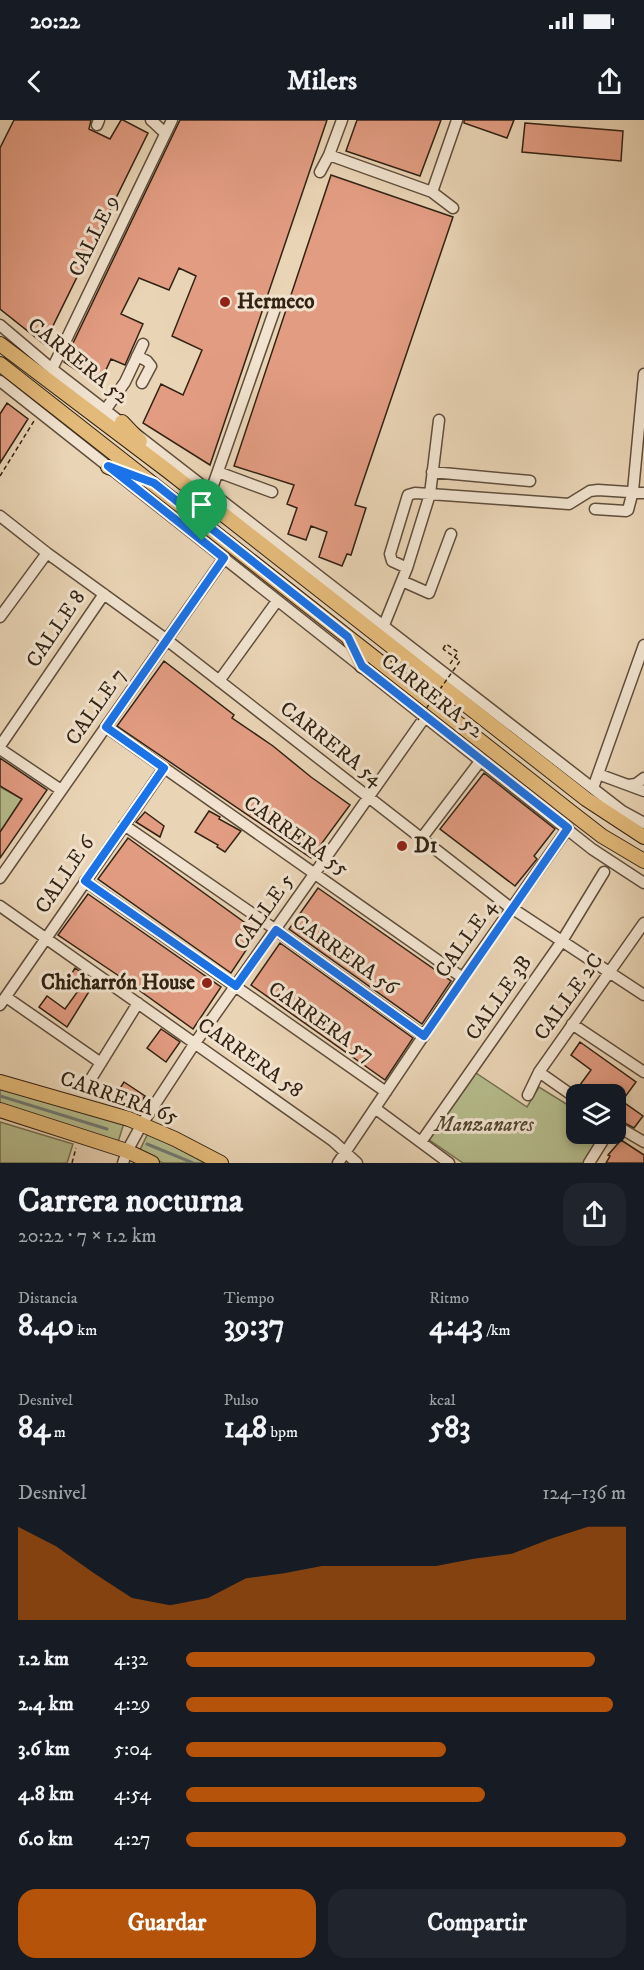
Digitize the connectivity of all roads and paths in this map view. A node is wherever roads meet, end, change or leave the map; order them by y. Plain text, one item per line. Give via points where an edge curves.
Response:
1 (151, 120) edge
2 (172, 120) edge
3 (342, 120) edge
4 (457, 120) edge
5 (165, 133) junction
6 (329, 155) junction
7 (320, 172) dead end
8 (432, 192) junction
9 (453, 207) dead end
10 (277, 303) dead end
11 (0, 325) edge
12 (0, 344) edge
13 (143, 344) dead end
14 (137, 356) junction
15 (0, 364) edge
16 (52, 369) junction
17 (644, 375) edge
18 (0, 381) edge
19 (142, 383) dead end
20 (102, 414) junction
21 (37, 417) dead end
22 (439, 420) dead end
23 (122, 422) junction
24 (108, 466) junction
25 (168, 471) junction
26 (218, 472) junction
27 (432, 472) junction
28 (0, 476) edge
29 (530, 481) dead end
30 (154, 483) junction
31 (211, 491) junction
32 (272, 492) dead end
33 (638, 492) edge
34 (430, 494) junction
35 (595, 509) dead end
36 (0, 516) edge
37 (451, 534) dead end
38 (276, 541) junction
39 (260, 544) junction
40 (48, 554) junction
41 (224, 558) junction
42 (407, 568) junction
43 (402, 581) junction
44 (104, 594) junction
45 (277, 601) junction
46 (0, 617) edge
47 (384, 625) junction
48 (348, 637) junction
49 (166, 640) junction
50 (644, 645) edge
51 (362, 666) junction
52 (449, 666) dead end
53 (219, 681) junction
54 (422, 719) junction
55 (106, 727) junction
56 (0, 748) edge
57 (481, 760) junction
58 (164, 768) junction
59 (598, 774) junction
60 (644, 778) edge
61 (627, 785) junction
62 (593, 788) junction
63 (62, 790) junction
64 (644, 791) edge
65 (368, 798) junction
66 (644, 823) edge
67 (124, 825) junction
68 (568, 828) junction
69 (644, 837) edge
70 (421, 839) junction
71 (644, 861) edge
72 (604, 872) dead end
73 (315, 873) junction
74 (0, 878) edge
75 (85, 881) junction
76 (644, 883) edge
77 (0, 906) edge
78 (512, 908) junction
79 (644, 923) edge
80 (276, 930) junction
81 (46, 938) junction
82 (562, 941) junction
83 (610, 974) junction
84 (463, 978) junction
85 (236, 986) junction
86 (644, 995) edge
87 (3, 1001) edge
88 (138, 1003) junction
89 (572, 1024) junction
90 (424, 1036) junction
91 (195, 1043) junction
92 (101, 1063) junction
93 (539, 1072) junction
94 (644, 1072) edge
95 (0, 1082) edge
96 (89, 1082) dead end
97 (566, 1091) edge
98 (386, 1092) junction
99 (528, 1095) dead end
100 (376, 1109) junction
101 (0, 1110) edge
102 (142, 1124) junction
103 (626, 1131) edge
104 (78, 1142) dead end
105 (421, 1142) junction
106 (644, 1142) edge
107 (601, 1144) edge
108 (345, 1152) junction
109 (125, 1157) edge
110 (72, 1163) edge
111 (152, 1163) edge
112 (221, 1163) edge
113 (338, 1163) edge
114 (357, 1163) edge
115 (449, 1163) edge
116 (589, 1163) edge

1 - 5 street
2 - 5 street, CALLE 9
3 - 6 street
4 - 8 street
5 - 16 street, CALLE 9
6 - 7 street
6 - 8 street
8 - 9 street
10 - 26 street
11 - 16 street, CARRERA 52
12 - 20 main road, CARRERA 52
13 - 14 street
14 - 19 street via 151,366
14 - 20 street via 125,382
15 - 30 main road, CARRERA 52
16 - 20 street, CARRERA 52
17 - 33 street
18 - 24 street, CARRERA 52
20 - 23 street, CARRERA 52
20 - 25 main road, CARRERA 52
21 - 28 path
22 - 27 street
23 - 25 main road
23 - 31 street, CARRERA 52
24 - 30 main road
24 - 41 street, CARRERA 52
25 - 39 main road, CARRERA 52
26 - 31 street
26 - 32 street
27 - 29 street
27 - 34 street
30 - 48 main road, CARRERA 52
31 - 38 street, CARRERA 52
33 - 34 street via 590,491 569,504
33 - 35 street via 626,512
34 - 42 street
34 - 42 street via 408,495 390,554 392,561
36 - 40 street, CARRERA 54
37 - 43 street via 429,593
38 - 39 main road
38 - 47 street, CARRERA 52
39 - 69 main road, CARRERA 52 via 586,799
40 - 44 street, CARRERA 54
40 - 46 street
41 - 45 street, CARRERA 52
41 - 49 street, CALLE 7
42 - 43 street
43 - 47 street
44 - 49 street, CARRERA 54
44 - 56 street, CALLE 8
45 - 51 street, CARRERA 52
45 - 53 street
47 - 62 street, CARRERA 52
48 - 51 main road
48 - 71 main road, CARRERA 52 via 594,830
49 - 53 street, CARRERA 54
49 - 55 street, CALLE 7
50 - 59 street
51 - 54 street, CARRERA 52
52 - 54 path, bridge via 458,652 446,644 443,649 460,661
53 - 65 street, CARRERA 54
54 - 57 street, CARRERA 52
54 - 65 street, CALLE 5
55 - 58 street, CARRERA 55
55 - 63 street, CALLE 7
56 - 63 street
57 - 68 street, CARRERA 52
57 - 70 street
58 - 67 street, CALLE 6
58 - 73 street, CARRERA 55
59 - 61 street
59 - 62 street
60 - 61 street
61 - 64 street
62 - 66 street, CARRERA 52
63 - 74 street, CALLE 7
65 - 70 street, CARRERA 54
65 - 73 street, CALLE 5
67 - 75 street, CALLE 6
67 - 80 street, CARRERA 56
68 - 76 street, CARRERA 52
68 - 78 street, CALLE 4
70 - 78 street, CARRERA 54
72 - 82 street, CALLE 3B
73 - 80 street, CALLE 5
73 - 84 street, CARRERA 55
75 - 81 street, CALLE 6
75 - 85 street, CARRERA 57
77 - 81 street, CARRERA 58
78 - 82 street, CARRERA 54
78 - 84 street, CALLE 4
79 - 83 street, CALLE 2C
80 - 85 street, CALLE 5
80 - 90 street, CARRERA 56
81 - 87 street, CALLE 6
81 - 88 street, CARRERA 58
82 - 83 street, CARRERA 54
82 - 105 street, CALLE 3B
83 - 86 street, CARRERA 54
83 - 89 street, CALLE 2C
84 - 90 street, CALLE 4
85 - 91 street, CALLE 5
85 - 98 street, CARRERA 57
87 - 92 street
88 - 91 street, CARRERA 58
88 - 92 street
89 - 93 street, CALLE 2C
89 - 94 street
90 - 98 street, CALLE 4
91 - 102 street, CALLE 5
91 - 108 street, CARRERA 58
92 - 96 street
93 - 97 street
93 - 99 street, CALLE 2C
95 - 102 main road, CARRERA 65
98 - 100 street, CALLE 4
100 - 105 street
100 - 108 street, CALLE 4
101 - 109 main road
102 - 109 street, CALLE 5
102 - 112 main road, CARRERA 65
103 - 106 street
104 - 110 path
105 - 115 street
107 - 116 street
108 - 113 street, CALLE 4
108 - 114 street, CARRERA 58
109 - 111 main road

